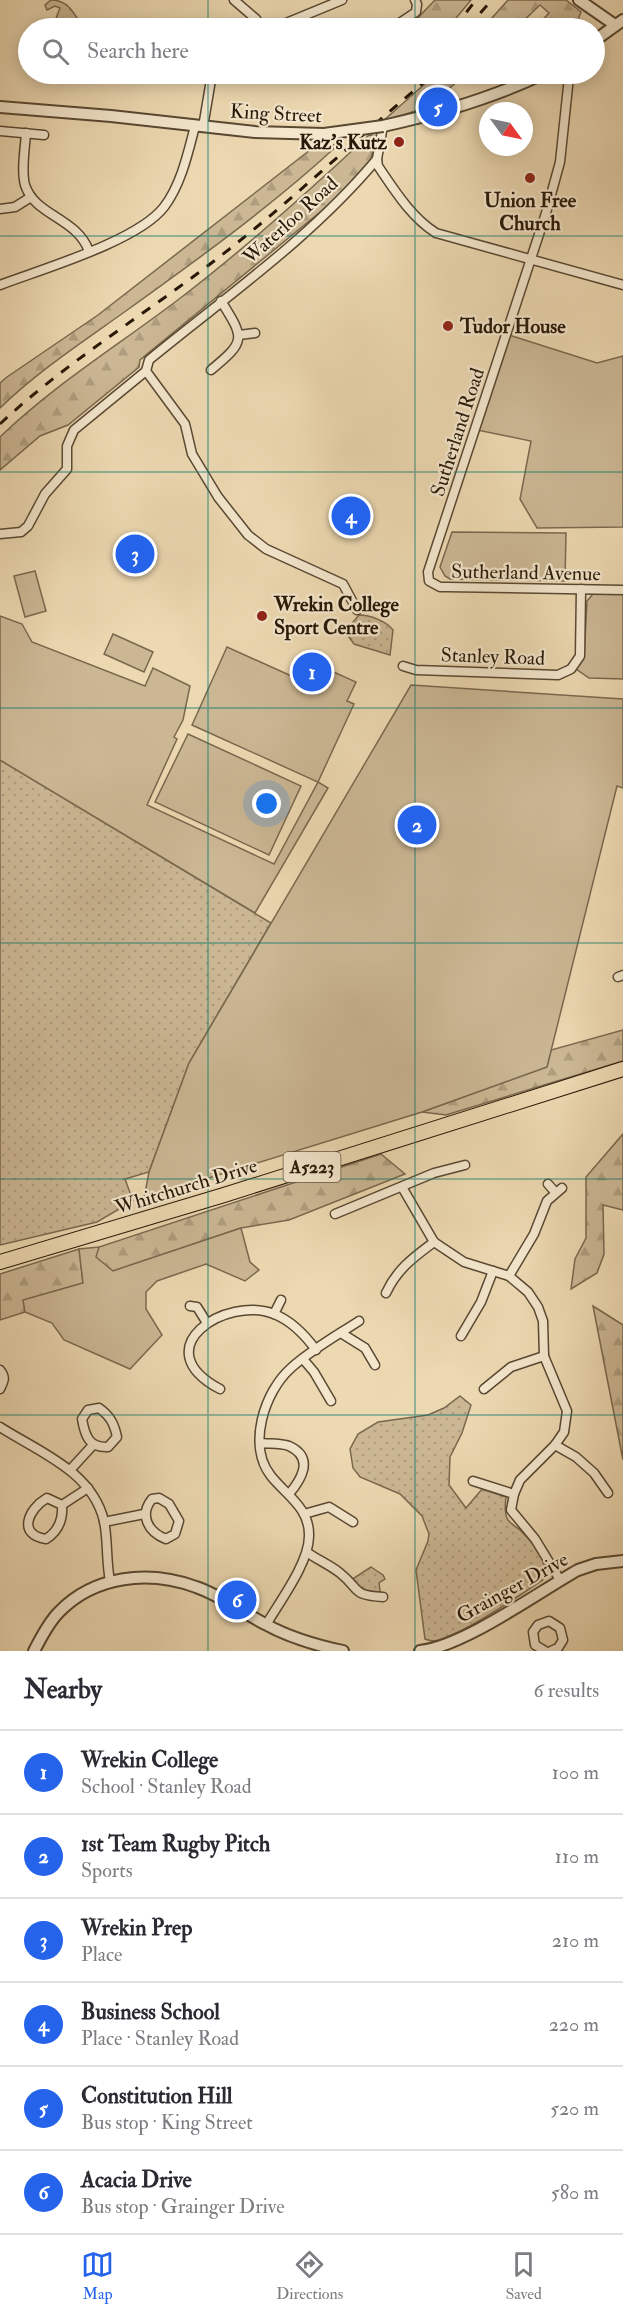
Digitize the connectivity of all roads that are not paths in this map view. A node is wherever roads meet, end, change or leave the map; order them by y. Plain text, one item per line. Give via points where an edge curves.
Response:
1 (234, 0) edge
2 (342, 0) edge
3 (415, 0) edge
4 (579, 0) edge
5 (255, 18) edge
6 (298, 18) edge
7 (407, 18) edge
8 (619, 22) edge
9 (605, 33) edge
10 (210, 84) edge
11 (522, 84) edge
12 (568, 84) edge
13 (0, 107) edge
14 (383, 126) junction
15 (199, 127) junction
16 (0, 131) edge
17 (26, 133) junction
18 (45, 135) dead end
19 (377, 159) junction
20 (31, 197) junction
21 (0, 209) edge
22 (89, 251) junction
23 (531, 259) junction
24 (0, 285) edge
25 (623, 285) edge
26 (221, 301) junction
27 (255, 333) dead end
28 (239, 335) junction
29 (211, 370) dead end
30 (146, 371) junction
31 (0, 534) edge
32 (429, 581) joint
33 (581, 589) junction
34 (623, 590) edge
35 (357, 610) dead end
36 (403, 666) dead end
37 (623, 1069) edge
38 (465, 1165) dead end
39 (548, 1184) dead end
40 (402, 1187) junction
41 (335, 1214) dead end
42 (434, 1242) junction
43 (0, 1262) edge
44 (493, 1271) junction
45 (509, 1276) junction
46 (386, 1293) dead end
47 (281, 1300) dead end
48 (190, 1306) dead end
49 (274, 1314) junction
50 (358, 1321) dead end
51 (207, 1323) junction
52 (341, 1333) junction
53 (461, 1336) dead end
54 (316, 1350) junction
55 (544, 1356) junction
56 (303, 1359) junction
57 (375, 1365) dead end
58 (0, 1370) edge
59 (0, 1389) edge
60 (220, 1389) dead end
61 (484, 1389) dead end
62 (331, 1401) dead end
63 (0, 1427) edge
64 (260, 1443) junction
65 (93, 1444) junction
66 (555, 1445) junction
67 (71, 1469) junction
68 (473, 1481) dead end
69 (88, 1488) junction
70 (289, 1494) junction
71 (514, 1494) junction
72 (608, 1494) dead end
73 (62, 1505) junction
74 (144, 1514) junction
75 (304, 1514) junction
76 (104, 1522) junction
77 (353, 1522) dead end
78 (308, 1553) junction
79 (623, 1562) edge
80 (560, 1580) junction
81 (110, 1581) junction
82 (383, 1597) dead end
83 (266, 1625) junction
84 (34, 1651) edge
85 (343, 1651) edge
86 (420, 1651) edge
87 (545, 1651) edge
88 (551, 1651) edge

1 - 5 street
2 - 6 street
3 - 7 street via 416,12
4 - 8 street
8 - 9 street
10 - 15 street
11 - 14 street, King Street
12 - 23 street, Sutherland Road via 560,162
13 - 15 street, King Street
14 - 15 street, King Street, bridge via 324,134
14 - 19 street
15 - 22 street via 178,181 157,215 130,234
16 - 17 street
17 - 18 street
17 - 20 street via 25,183
19 - 23 street via 413,214 436,233
19 - 26 street, Waterloo Road via 339,201
20 - 21 street via 15,207
20 - 22 street via 75,229
22 - 24 street
23 - 25 street
23 - 32 street, Sutherland Road via 428,572
26 - 28 street
26 - 30 street, Waterloo Road via 149,360
27 - 28 street
28 - 29 street via 235,349
30 - 31 street, Waterloo Road via 74,430 67,446 68,469 45,494 28,526 21,532
30 - 35 street via 184,424 190,448 218,497 248,535 266,549 343,584
32 - 33 street, Sutherland Avenue via 440,587
33 - 34 street, Sutherland Avenue
33 - 36 street, Stanley Road via 579,656 571,669 558,675 416,670
37 - 43 main road, Whitchurch Drive / A5223
38 - 40 street
39 - 45 street via 559,1190 547,1201 534,1234
40 - 41 street
40 - 42 street
42 - 44 street via 464,1262
42 - 46 street via 405,1264
44 - 45 street
44 - 53 street
45 - 55 street via 538,1307 544,1328
47 - 49 street
48 - 51 street via 196,1307
49 - 51 street via 234,1313
49 - 54 street via 292,1324
50 - 52 street
51 - 60 street via 189,1345 189,1359 203,1379
52 - 54 street
52 - 57 street via 365,1348
54 - 56 street
55 - 61 street via 511,1367
55 - 66 street via 567,1411 564,1432
56 - 62 street
56 - 64 street via 290,1369 272,1395 262,1420
58 - 59 street via 4,1381
63 - 67 street
64 - 70 street via 265,1468
64 - 70 street via 289,1446 299,1454 304,1473
65 - 65 street via 84,1431 82,1419 88,1410 99,1408 109,1416 117,1437 108,1447
65 - 67 street
66 - 71 street via 520,1480
66 - 72 street via 594,1473
67 - 69 street
68 - 71 street
69 - 73 street
69 - 76 street
70 - 75 street
71 - 80 street via 511,1510 535,1539
73 - 73 street via 63,1516 54,1534 46,1539 35,1538 28,1523 40,1502 46,1498
74 - 74 street via 152,1499 164,1500 179,1521 175,1534 166,1539 158,1536
74 - 76 street
75 - 77 street via 329,1508
75 - 78 street via 310,1533
76 - 81 street
78 - 82 street via 341,1574 365,1596
78 - 83 street
79 - 80 street, Grainger Drive via 596,1564
80 - 86 street, Grainger Drive via 471,1632
81 - 83 street via 153,1577 185,1583
81 - 84 street via 87,1591 58,1612
83 - 85 street via 311,1644
87 - 88 street via 536,1645 534,1632 538,1625 549,1621 560,1628 563,1640

